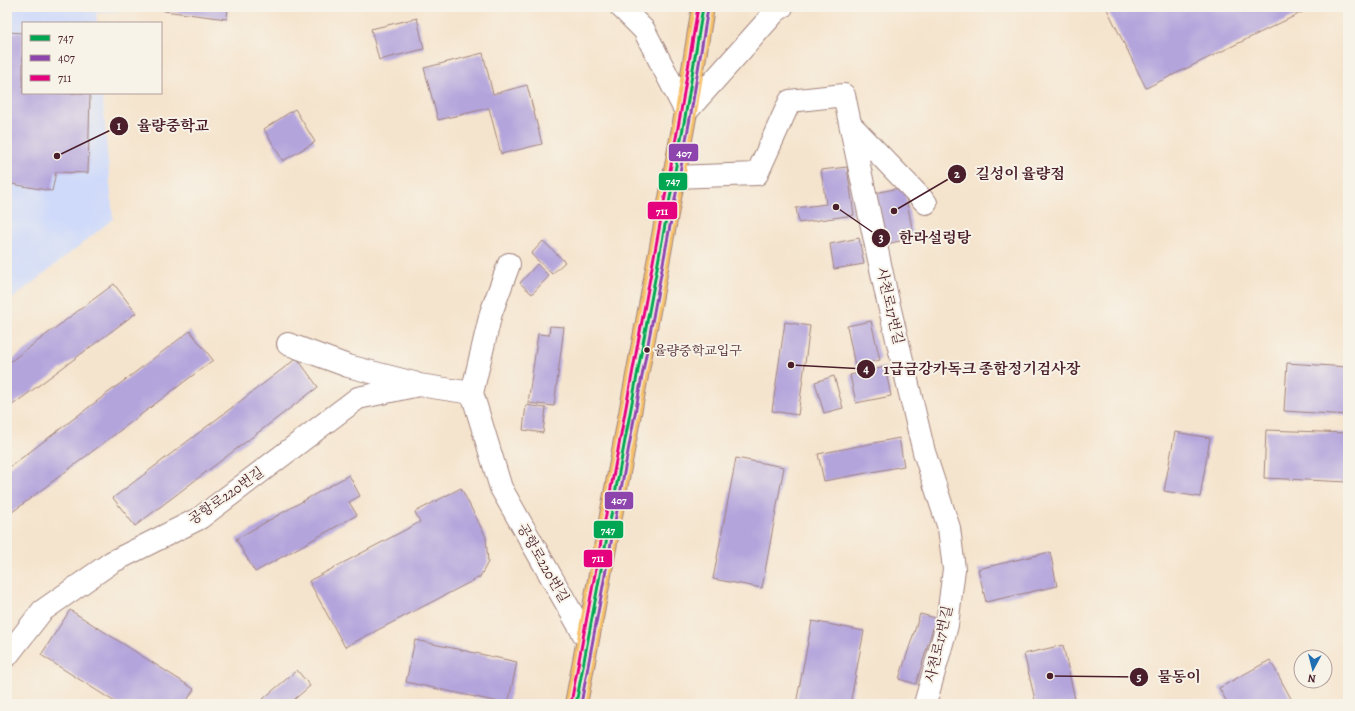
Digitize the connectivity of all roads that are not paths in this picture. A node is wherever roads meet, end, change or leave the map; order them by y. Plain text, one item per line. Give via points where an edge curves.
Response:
1 (621, 7) edge
2 (703, 7) edge
3 (782, 7) edge
4 (686, 112) junction
5 (851, 125) junction
6 (674, 177) junction
7 (926, 203) dead end
8 (509, 264) dead end
9 (288, 344) dead end
10 (419, 385) junction
11 (472, 393) junction
12 (588, 640) junction
13 (7, 656) edge
14 (576, 704) edge
15 (925, 704) edge

1 - 4 street via 644,30
2 - 4 main road
3 - 4 street
4 - 6 main road
5 - 6 street, 사천로17번길 via 844,95 790,100 757,174
5 - 7 street
5 - 15 street, 사천로17번길 via 887,297 924,452 949,528 954,569 947,625
6 - 12 main road
8 - 11 street via 491,313
9 - 10 street, 공항로220번길 via 348,366
10 - 11 street, 공항로220번길
10 - 13 street, 공항로220번길 via 358,398 200,518 112,562 42,611
11 - 12 street, 공항로220번길 via 501,488
12 - 14 main road

